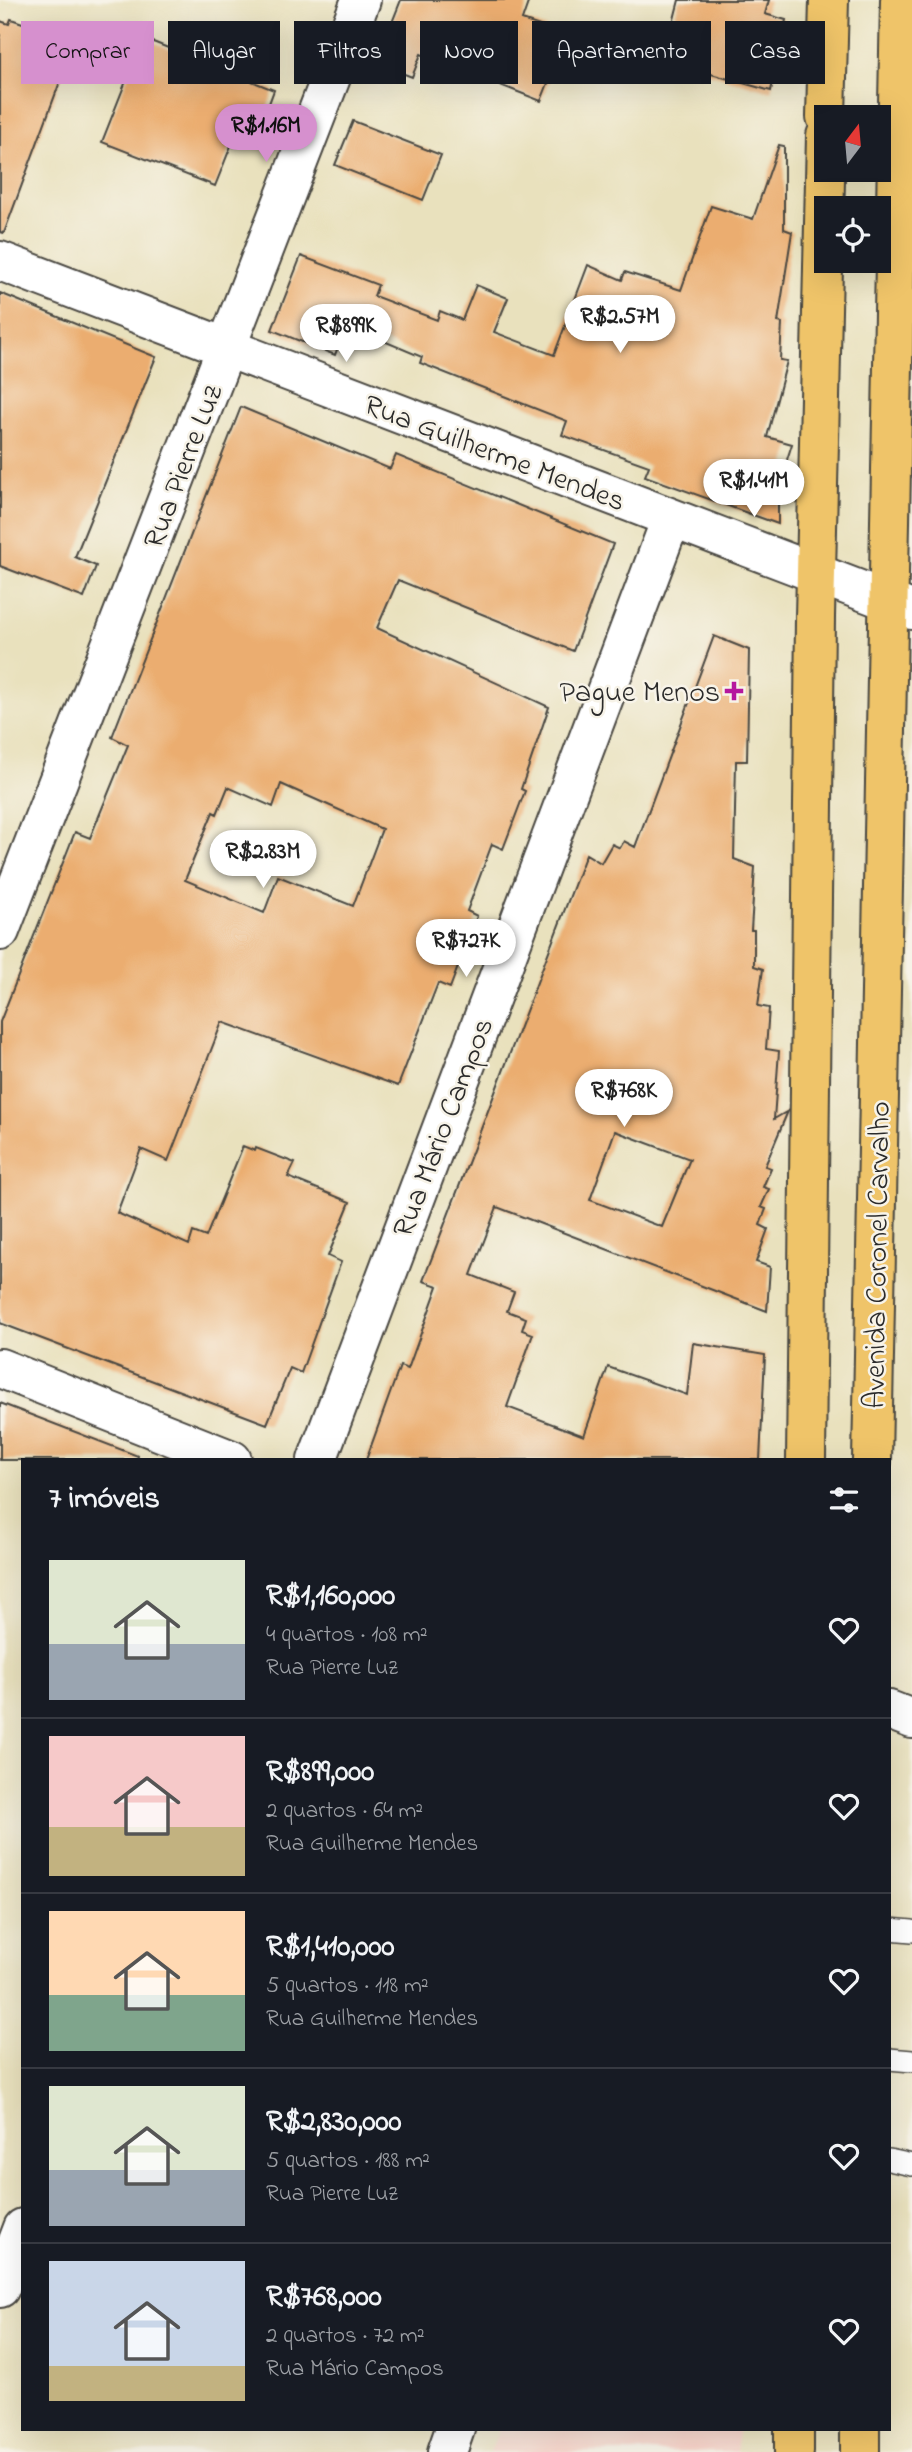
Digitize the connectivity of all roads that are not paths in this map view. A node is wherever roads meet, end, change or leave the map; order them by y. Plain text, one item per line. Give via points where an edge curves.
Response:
1 (362, 0) edge
2 (829, 0) edge
3 (900, 0) edge
4 (827, 105) edge
5 (825, 182) edge
6 (0, 261) edge
7 (227, 350) junction
8 (671, 519) junction
9 (816, 574) junction
10 (899, 605) edge
11 (0, 931) edge
12 (0, 1368) edge
13 (227, 1458) edge
14 (318, 1458) edge
15 (806, 1458) edge
16 (872, 1458) edge
17 (891, 1711) edge
18 (912, 1719) edge
19 (891, 1929) edge
20 (912, 1931) edge
21 (891, 2059) edge
22 (912, 2061) edge
23 (891, 2160) edge
24 (912, 2165) edge
25 (21, 2233) edge
26 (0, 2288) edge
27 (454, 2431) edge
28 (794, 2431) edge
29 (860, 2431) edge
30 (446, 2452) edge
31 (793, 2452) edge
32 (860, 2452) edge

1 - 7 street, Rua Pierre Luz
2 - 4 main road
3 - 10 main road, Avenida Coronel Carvalho
5 - 9 main road
6 - 7 street, Rua Guilherme Mendes
7 - 8 street, Rua Guilherme Mendes
7 - 11 street, Rua Pierre Luz
8 - 9 street, Rua Guilherme Mendes
8 - 14 street, Rua Mário Campos
9 - 10 street, Rua Guilherme Mendes
9 - 15 main road
10 - 16 main road, Avenida Coronel Carvalho
12 - 13 street
17 - 18 street
19 - 20 lane
21 - 22 lane
23 - 24 lane
25 - 26 street
27 - 30 street
28 - 31 main road
29 - 32 main road

